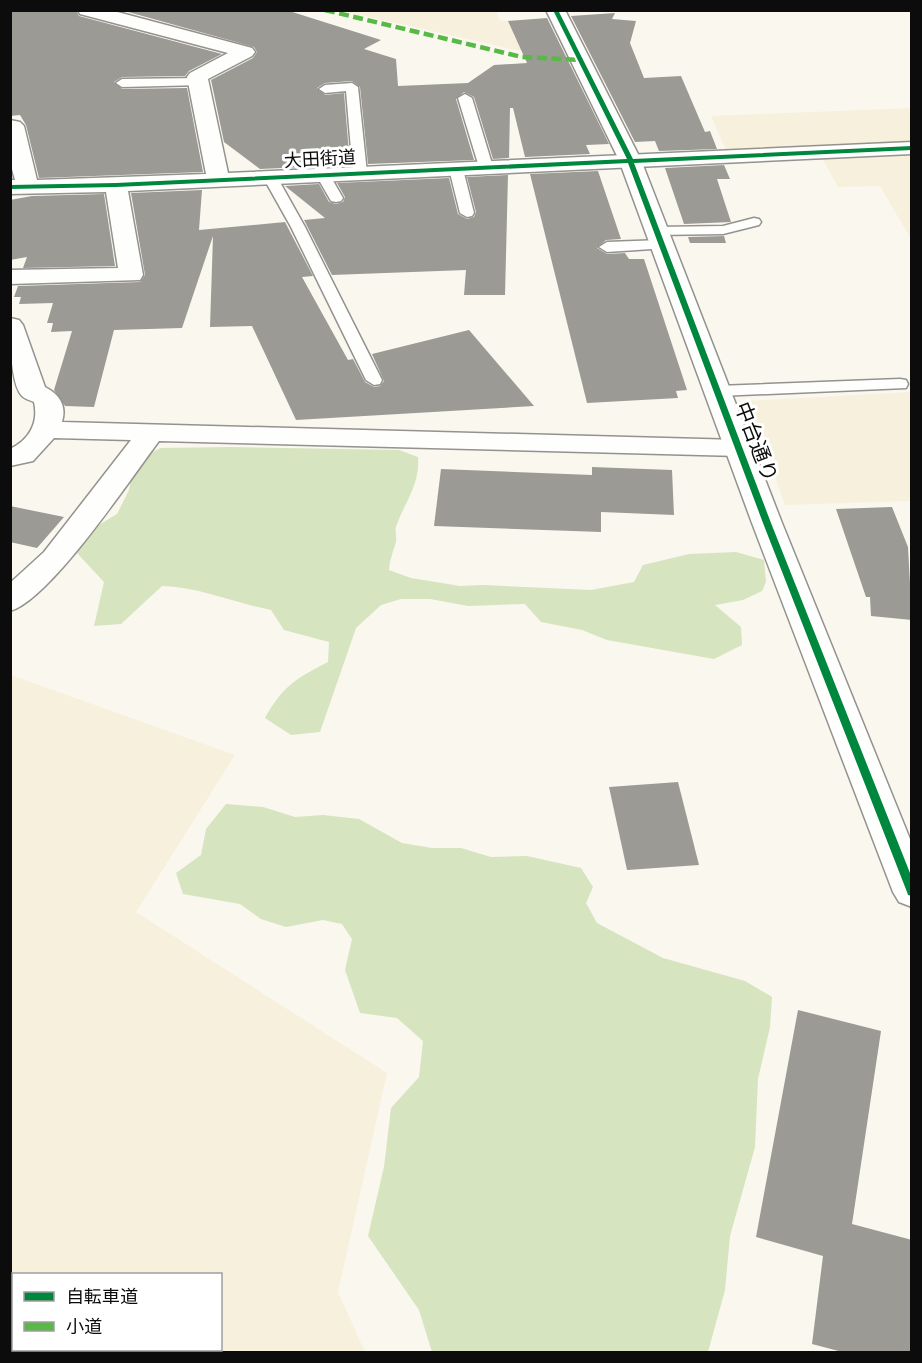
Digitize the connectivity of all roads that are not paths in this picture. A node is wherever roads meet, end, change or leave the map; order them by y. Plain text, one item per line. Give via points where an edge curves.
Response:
1 (87, 10) edge
2 (555, 10) edge
3 (198, 82) junction
4 (122, 83) dead end
5 (325, 88) dead end
6 (465, 98) dead end
7 (10, 126) edge
8 (912, 148) edge
9 (630, 160) junction
10 (486, 167) junction
11 (456, 169) junction
12 (360, 173) junction
13 (323, 175) junction
14 (270, 177) junction
15 (218, 179) junction
16 (116, 185) junction
17 (19, 186) edge
18 (336, 198) dead end
19 (467, 213) dead end
20 (754, 222) dead end
21 (660, 238) junction
22 (607, 247) dead end
23 (10, 277) edge
24 (10, 325) edge
25 (20, 380) edge
26 (374, 380) dead end
27 (900, 384) dead end
28 (718, 391) junction
29 (46, 430) junction
30 (151, 433) junction
31 (739, 448) junction
32 (10, 458) edge
33 (10, 601) edge
34 (912, 892) edge

1 - 3 street via 245,52 197,77
2 - 9 street, 中台通り
3 - 4 lane
3 - 15 street
5 - 12 lane via 352,87
6 - 10 lane
7 - 17 street
8 - 9 street, 大田街道
9 - 10 street, 大田街道
9 - 21 street, 中台通り
10 - 11 street, 大田街道
11 - 12 street, 大田街道 via 418,164
11 - 19 lane
12 - 13 street, 大田街道
13 - 14 street, 大田街道
13 - 18 lane
14 - 15 street, 大田街道
14 - 26 lane
15 - 16 street, 大田街道
16 - 17 street, 大田街道
16 - 23 street via 132,275
20 - 21 lane
21 - 22 lane
21 - 28 street, 中台通り
24 - 25 street
25 - 29 street via 32,392 47,398 51,416
27 - 28 lane
28 - 31 street, 中台通り
29 - 30 street
29 - 32 street via 23,456
30 - 31 street
30 - 33 street via 55,558
31 - 34 street, 中台通り

